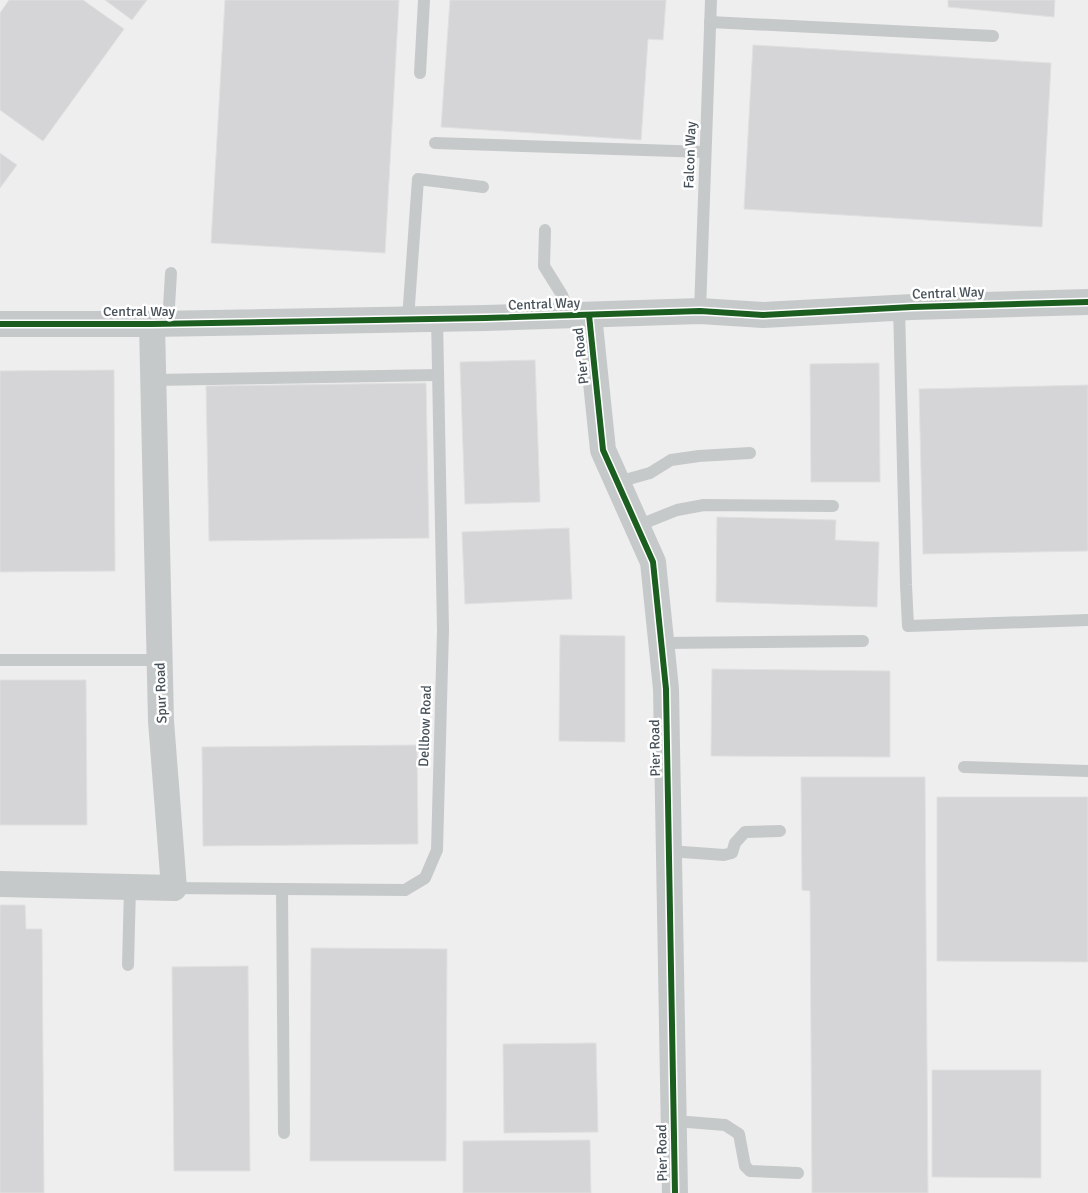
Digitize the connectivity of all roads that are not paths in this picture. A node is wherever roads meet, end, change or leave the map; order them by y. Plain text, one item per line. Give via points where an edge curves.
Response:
1 (424, 0) edge
2 (711, 0) edge
3 (710, 22) junction
4 (993, 36) dead end
5 (420, 73) dead end
6 (435, 143) dead end
7 (705, 152) junction
8 (483, 187) dead end
9 (545, 230) dead end
10 (171, 273) dead end
11 (1088, 302) edge
12 (899, 307) junction
13 (700, 311) junction
14 (580, 315) junction
15 (438, 318) junction
16 (408, 319) junction
17 (0, 324) edge
18 (160, 324) junction
19 (438, 375) junction
20 (153, 380) junction
21 (750, 453) dead end
22 (618, 482) junction
23 (833, 506) dead end
24 (637, 526) junction
25 (1088, 620) edge
26 (863, 641) dead end
27 (662, 644) junction
28 (0, 660) edge
29 (159, 660) junction
30 (964, 767) dead end
31 (1088, 771) edge
32 (780, 831) dead end
33 (669, 852) junction
34 (0, 884) edge
35 (130, 887) junction
36 (174, 888) junction
37 (282, 889) junction
38 (128, 965) dead end
39 (675, 1121) junction
40 (284, 1133) dead end
41 (798, 1173) dead end
42 (675, 1193) edge

1 - 5 lane
2 - 3 lane, Falcon Way
3 - 4 lane
3 - 7 lane, Falcon Way
6 - 7 lane
7 - 13 lane, Falcon Way
8 - 16 lane via 418,179
9 - 14 lane via 544,266 562,295
10 - 18 lane
11 - 12 street, Central Way
12 - 13 street, Central Way via 763,315
12 - 25 lane via 908,626
13 - 14 street, Central Way
14 - 15 street, Central Way
14 - 22 street, Pier Road via 603,450
15 - 16 street, Central Way
15 - 19 lane, Dellbow Road
16 - 18 street, Central Way
17 - 18 street, Central Way
18 - 20 street, Spur Road
19 - 20 lane
19 - 37 lane, Dellbow Road via 443,630 437,850 425,878 406,890
20 - 29 street, Spur Road
21 - 22 lane via 670,460 650,473
22 - 24 street, Pier Road
23 - 24 lane via 704,505 677,510
24 - 27 street, Pier Road via 653,562
26 - 27 lane
27 - 33 street, Pier Road via 666,688
28 - 29 lane
29 - 36 street, Spur Road
30 - 31 lane
32 - 33 lane via 745,832 735,843 732,853 724,855
33 - 39 street, Pier Road
34 - 35 street
35 - 36 street
35 - 38 lane
36 - 37 lane, Dellbow Road
37 - 40 lane
39 - 41 lane via 726,1125 740,1134 745,1166 750,1171
39 - 42 street, Pier Road

